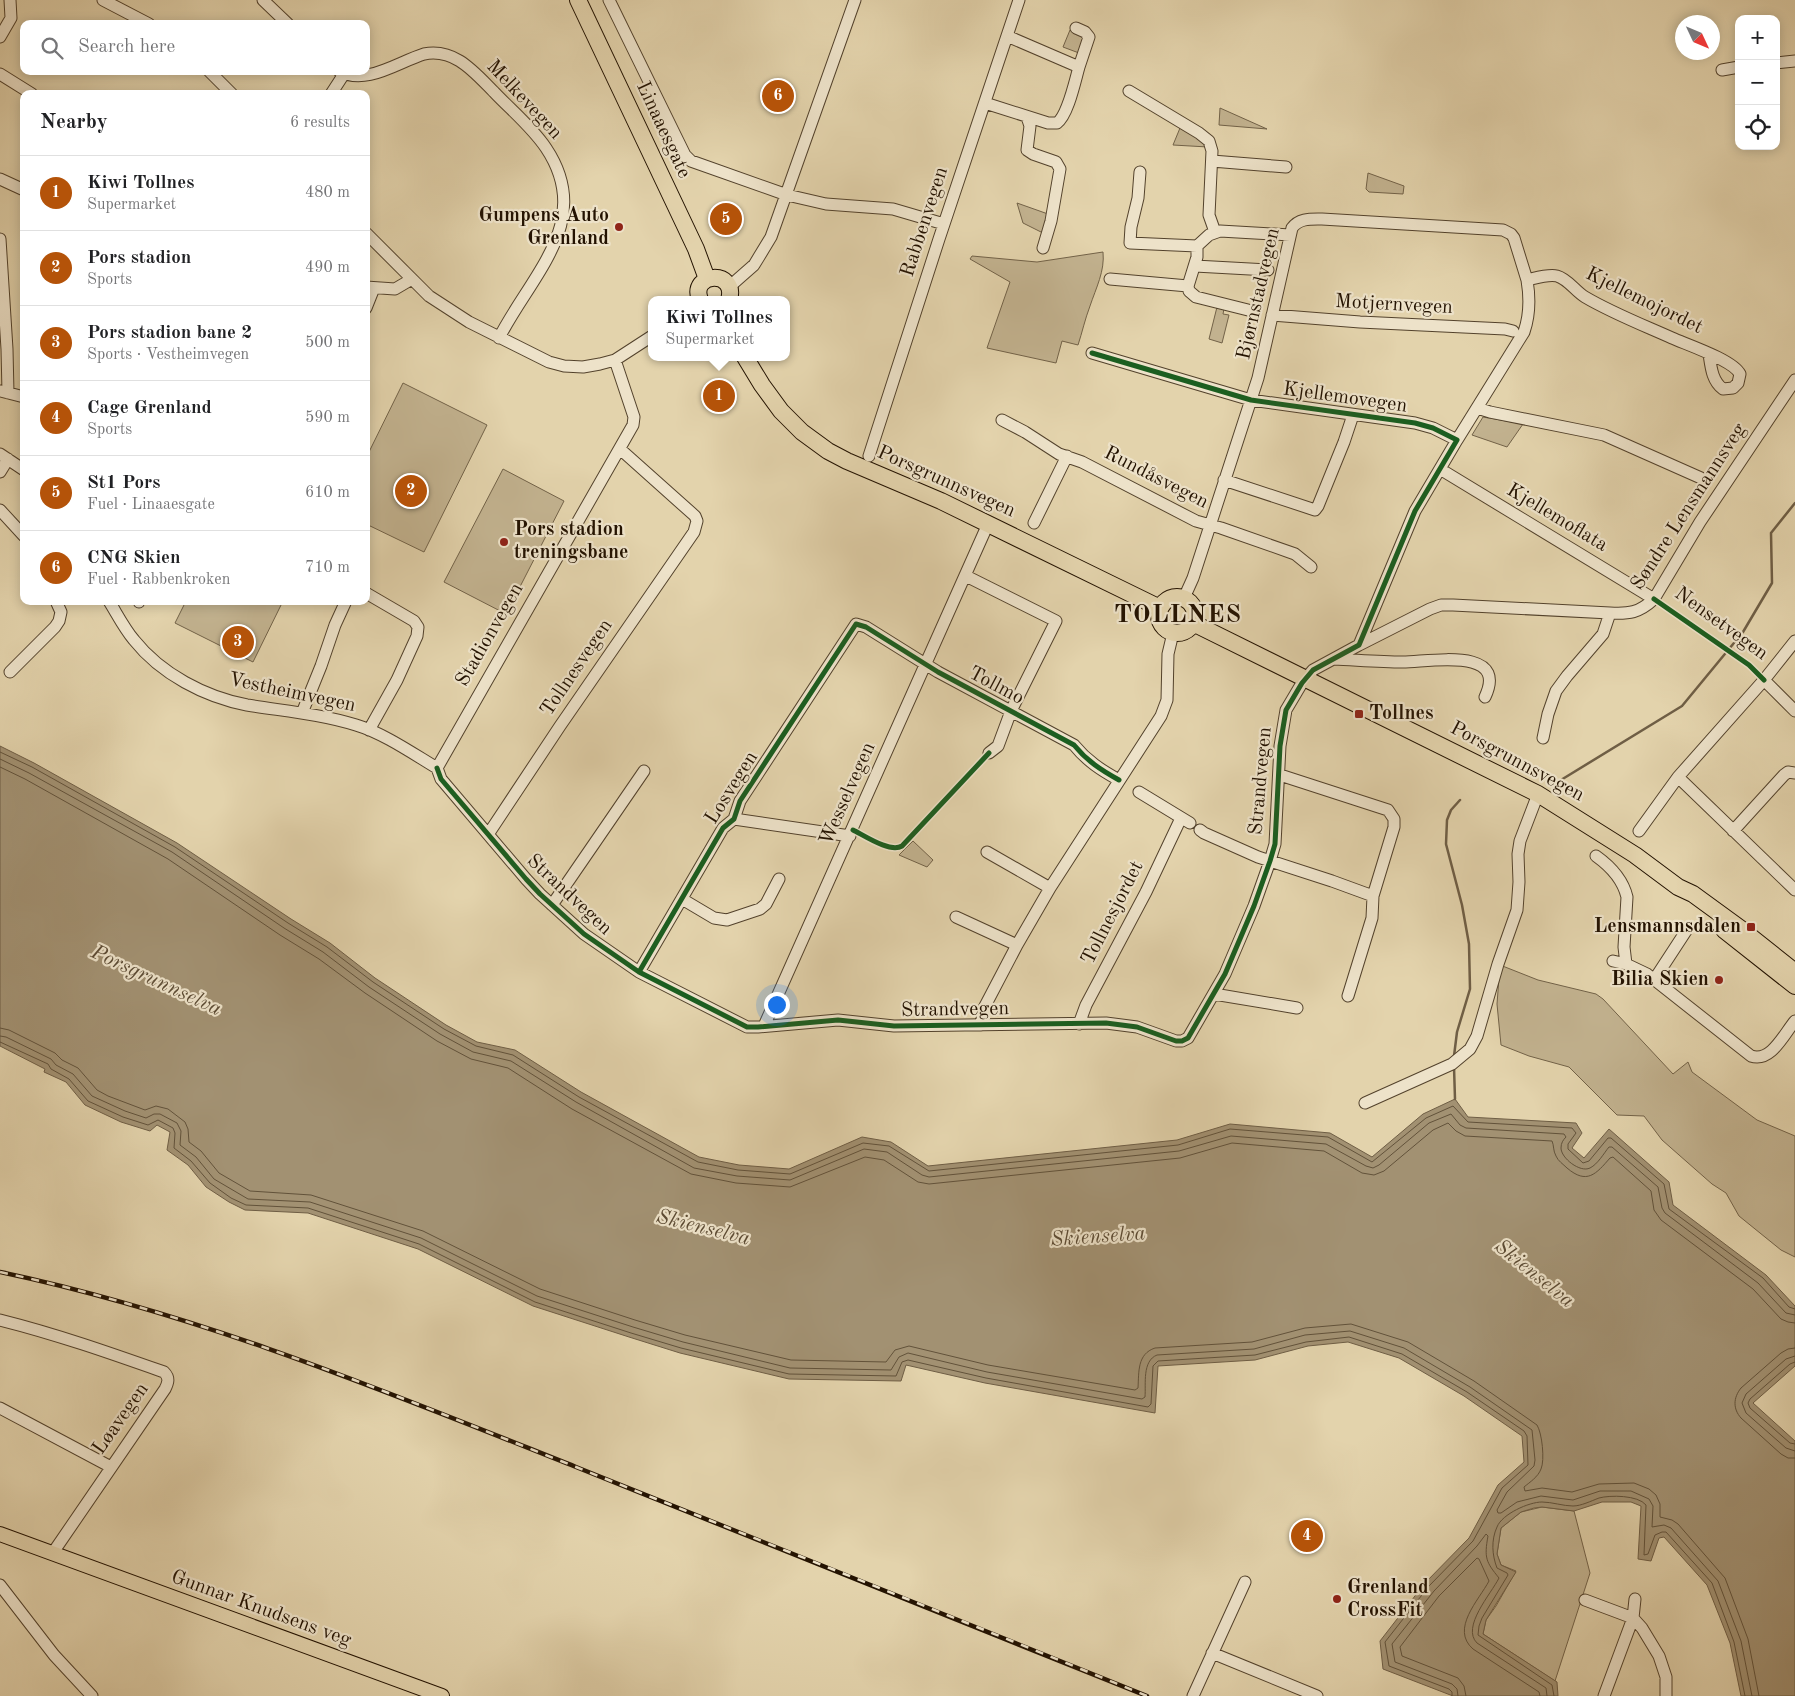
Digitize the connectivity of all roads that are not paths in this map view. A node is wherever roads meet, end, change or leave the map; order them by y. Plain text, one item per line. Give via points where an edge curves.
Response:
1 (10, 0) edge
2 (102, 0) edge
3 (263, 0) edge
4 (578, 0) edge
5 (609, 0) edge
6 (855, 0) edge
7 (1019, 0) edge
8 (140, 20) edge
9 (284, 20) edge
10 (1076, 28) dead end
11 (1008, 36) junction
12 (0, 37) edge
13 (1795, 61) edge
14 (1780, 63) edge
15 (1079, 67) junction
16 (1735, 68) edge
17 (1722, 70) dead end
18 (0, 74) edge
19 (213, 75) edge
20 (341, 75) edge
21 (354, 75) edge
22 (26, 90) edge
23 (228, 90) edge
24 (333, 90) edge
25 (1129, 90) dead end
26 (986, 103) junction
27 (1027, 117) junction
28 (1212, 162) junction
29 (1286, 166) dead end
30 (1140, 172) dead end
31 (0, 179) edge
32 (20, 188) edge
33 (787, 195) junction
34 (944, 224) junction
35 (1215, 232) junction
36 (1290, 235) junction
37 (370, 237) edge
38 (0, 239) edge
39 (1198, 246) junction
40 (1043, 248) dead end
41 (1195, 266) junction
42 (1268, 270) dead end
43 (412, 279) junction
44 (707, 279) junction
45 (1110, 279) dead end
46 (1526, 280) junction
47 (1188, 286) junction
48 (370, 287) edge
49 (729, 293) edge
50 (699, 296) edge
51 (1248, 310) dead end
52 (1272, 315) junction
53 (1513, 331) dead end
54 (499, 338) junction
55 (648, 339) edge
56 (1092, 354) dead end
57 (1709, 354) dead end
58 (615, 360) junction
59 (747, 361) edge
60 (1795, 380) edge
61 (4, 392) edge
62 (20, 395) edge
63 (1251, 400) junction
64 (1477, 408) junction
65 (1352, 415) junction
66 (1002, 420) dead end
67 (1457, 440) junction
68 (620, 449) junction
69 (4, 456) edge
70 (869, 456) dead end
71 (1067, 456) junction
72 (20, 467) edge
73 (1440, 469) junction
74 (0, 472) edge
75 (1700, 478) dead end
76 (1224, 480) junction
77 (0, 510) edge
78 (1034, 523) dead end
79 (988, 524) junction
80 (1209, 525) junction
81 (20, 532) edge
82 (1311, 567) dead end
83 (966, 576) junction
84 (370, 595) edge
85 (1184, 598) junction
86 (1654, 599) junction
87 (58, 605) edge
88 (111, 605) edge
89 (344, 605) edge
90 (1160, 608) junction
91 (1610, 613) junction
92 (1193, 623) junction
93 (856, 624) joint
94 (1173, 633) junction
95 (1795, 641) edge
96 (1359, 645) junction
97 (1334, 659) junction
98 (926, 665) junction
99 (10, 672) dead end
100 (1306, 678) junction
101 (1764, 680) junction
102 (1485, 697) dead end
103 (1011, 711) junction
104 (1795, 711) edge
105 (302, 713) junction
106 (369, 730) junction
107 (1543, 738) dead end
108 (989, 753) dead end
109 (436, 768) junction
110 (644, 771) dead end
111 (1795, 773) edge
112 (1280, 775) junction
113 (1678, 777) junction
114 (1118, 780) junction
115 (1139, 792) dead end
116 (1538, 794) junction
117 (734, 819) junction
118 (1200, 830) dead end
119 (1733, 831) junction
120 (1639, 832) dead end
121 (489, 833) junction
122 (850, 836) junction
123 (987, 852) dead end
124 (1596, 856) dead end
125 (1270, 861) junction
126 (779, 879) dead end
127 (1678, 887) junction
128 (1050, 888) junction
129 (1795, 890) edge
130 (1374, 896) junction
131 (682, 899) junction
132 (552, 905) junction
133 (956, 917) dead end
134 (1686, 932) dead end
135 (1017, 945) junction
136 (1613, 961) dead end
137 (1626, 964) junction
138 (639, 972) junction
139 (1795, 972) edge
140 (1654, 980) junction
141 (1795, 986) edge
142 (1214, 994) junction
143 (1348, 996) dead end
144 (1297, 1008) dead end
145 (1795, 1020) edge
146 (1079, 1024) junction
147 (981, 1025) junction
148 (764, 1026) junction
149 (1365, 1103) dead end
150 (0, 1320) edge
151 (0, 1408) edge
152 (111, 1467) junction
153 (0, 1534) edge
154 (52, 1554) junction
155 (1245, 1582) dead end
156 (0, 1585) edge
157 (1635, 1599) dead end
158 (1585, 1600) dead end
159 (1632, 1618) junction
160 (1212, 1653) junction
161 (1196, 1695) edge
162 (1607, 1695) edge
163 (92, 1696) edge
164 (442, 1696) edge
165 (1317, 1696) edge
166 (1666, 1696) edge

1 - 12 street via 11,18
2 - 8 street
3 - 9 street
4 - 44 highway, Linaaesgate via 696,249
5 - 33 street via 685,155 696,164
6 - 33 street
7 - 11 street, Rabbenvegen
10 - 15 street via 1089,37
11 - 15 street
11 - 26 street, Rabbenvegen
13 - 14 street
15 - 27 street via 1060,121 1053,124
16 - 17 street
18 - 22 street
19 - 23 street
20 - 24 street
21 - 54 street, Melkevegen via 369,76 424,54 448,55 474,71 546,148 560,175 564,202 562,224 551,254
25 - 28 street via 1204,137 1211,146
26 - 27 street
26 - 34 street, Rabbenvegen
27 - 40 street via 1030,126 1027,150 1056,162 1060,169
28 - 29 street
28 - 35 street via 1209,214
30 - 39 street via 1130,244
31 - 32 street
33 - 34 street via 826,204 893,209
33 - 49 street via 761,256
34 - 70 street, Rabbenvegen
35 - 36 street
35 - 39 street
36 - 46 street, Bjørnstadvegen via 1295,224 1307,219 1503,230 1514,238
36 - 52 street, Bjørnstadvegen
37 - 43 street
38 - 61 street via 7,349
39 - 41 street
41 - 42 street
41 - 47 street
43 - 48 street via 395,289
43 - 54 street via 429,296
44 - 49 highway via 723,279
44 - 50 highway via 700,285
45 - 47 street
46 - 57 street, Kjellemojordet via 1558,276 1597,304
46 - 64 street via 1530,307 1528,323
47 - 51 street via 1196,297
52 - 53 street, Motjernvegen
52 - 63 street, Bjørnstadvegen
54 - 58 street via 564,366 583,367
55 - 58 street
56 - 63 street, Kjellemovegen
58 - 68 street, Stadionvegen via 634,417
59 - 79 highway, Porsgrunnsvegen via 781,411 815,442 847,461
60 - 86 street, Søndre Lensmannsveg via 1700,522
61 - 62 street
63 - 65 street, Kjellemovegen
63 - 76 street, Bjørnstadvegen
64 - 67 street
64 - 75 street via 1604,435
65 - 67 street, Kjellemovegen via 1415,423
65 - 76 street via 1315,510
66 - 71 street, Rundåsvegen
67 - 73 street
68 - 109 street, Stadionvegen
68 - 121 street, Tollnesvegen via 695,516 697,525
69 - 72 street
69 - 74 street
71 - 78 street
71 - 80 street, Rundåsvegen
73 - 86 street, Kjellemoflata
73 - 96 street via 1415,511
76 - 80 street, Bjørnstadvegen
77 - 81 street
79 - 83 street, Wesselvegen
79 - 90 highway, Porsgrunnsvegen
80 - 82 street, Rundåsvegen via 1295,554
80 - 85 street, Bjørnstadvegen
83 - 98 street, Wesselvegen
83 - 103 street via 1056,621
84 - 106 street via 414,621 418,636
85 - 90 highway via 1172,597
85 - 92 highway via 1194,609
86 - 91 street, Søndre Lensmannsveg via 1635,612
87 - 99 street via 61,612 57,624
88 - 105 street, Vestheimvegen via 154,661 189,684 225,700
89 - 105 street
90 - 94 highway via 1160,624
91 - 96 street, Søndre Lensmannsveg via 1441,605
91 - 107 street via 1603,634 1556,692
92 - 94 highway via 1187,630
92 - 100 highway, Porsgrunnsvegen
93 - 98 street, Tollmo
93 - 117 street, Losvegen via 740,801
94 - 114 street via 1164,709
95 - 101 street
96 - 97 street
97 - 100 street via 1313,670
97 - 102 street via 1403,662 1450,659 1471,662 1489,674
98 - 103 street, Tollmo
98 - 122 street, Wesselvegen
100 - 112 street, Strandvegen via 1286,710 1280,746
100 - 116 highway, Porsgrunnsvegen
101 - 104 street, Nensetvegen
101 - 113 street, Nensetvegen
103 - 108 street, Tollmo via 998,746
103 - 114 street, Tollmo via 1074,745 1084,757
105 - 106 street, Vestheimvegen via 344,721
106 - 109 street, Vestheimvegen
109 - 121 street, Strandvegen via 441,779
110 - 132 street
111 - 119 street via 1784,775
112 - 125 street, Strandvegen
112 - 130 street via 1392,814 1394,827
113 - 119 street
113 - 120 street, Nensetvegen
114 - 128 street
115 - 146 street, Tollnesjordet via 1185,821 1086,1005
116 - 127 highway, Porsgrunnsvegen via 1635,855
116 - 149 street via 1520,841 1517,910 1470,1049 1452,1064
117 - 122 street, Losvegen
117 - 131 street, Losvegen via 723,828
118 - 125 street, Strandvegen
119 - 129 street
121 - 132 street, Strandvegen via 516,868
122 - 148 street, Wesselvegen
123 - 128 street
124 - 137 street via 1608,865 1626,891
125 - 130 street, Strandvegen
125 - 142 street, Strandvegen via 1254,906
126 - 131 street via 760,909 727,920 714,918
127 - 139 highway, Porsgrunnsvegen via 1693,894
127 - 141 highway, Porsgrunnsvegen
128 - 135 street
130 - 143 street via 1372,918
131 - 138 street, Losvegen
132 - 138 street, Strandvegen via 584,934
133 - 135 street
134 - 140 street
135 - 147 street via 984,1008
136 - 137 street
137 - 140 street
138 - 148 street, Strandvegen via 741,1024 753,1028
140 - 145 street via 1758,1059 1770,1053
142 - 144 street
142 - 146 street, Strandvegen via 1188,1038 1182,1041 1121,1024
146 - 147 street, Strandvegen
147 - 148 street, Strandvegen via 894,1026 838,1020
150 - 152 street, Løavegen via 89,1345 167,1375 165,1389
151 - 152 street
152 - 154 street, Løavegen
153 - 154 main road, Gunnar Knudsens veg
154 - 164 main road, Gunnar Knudsens veg
155 - 160 street
156 - 163 street via 54,1655
157 - 159 street
158 - 159 street
159 - 162 street
159 - 166 street via 1659,1656 1666,1677
160 - 161 street
160 - 165 street

